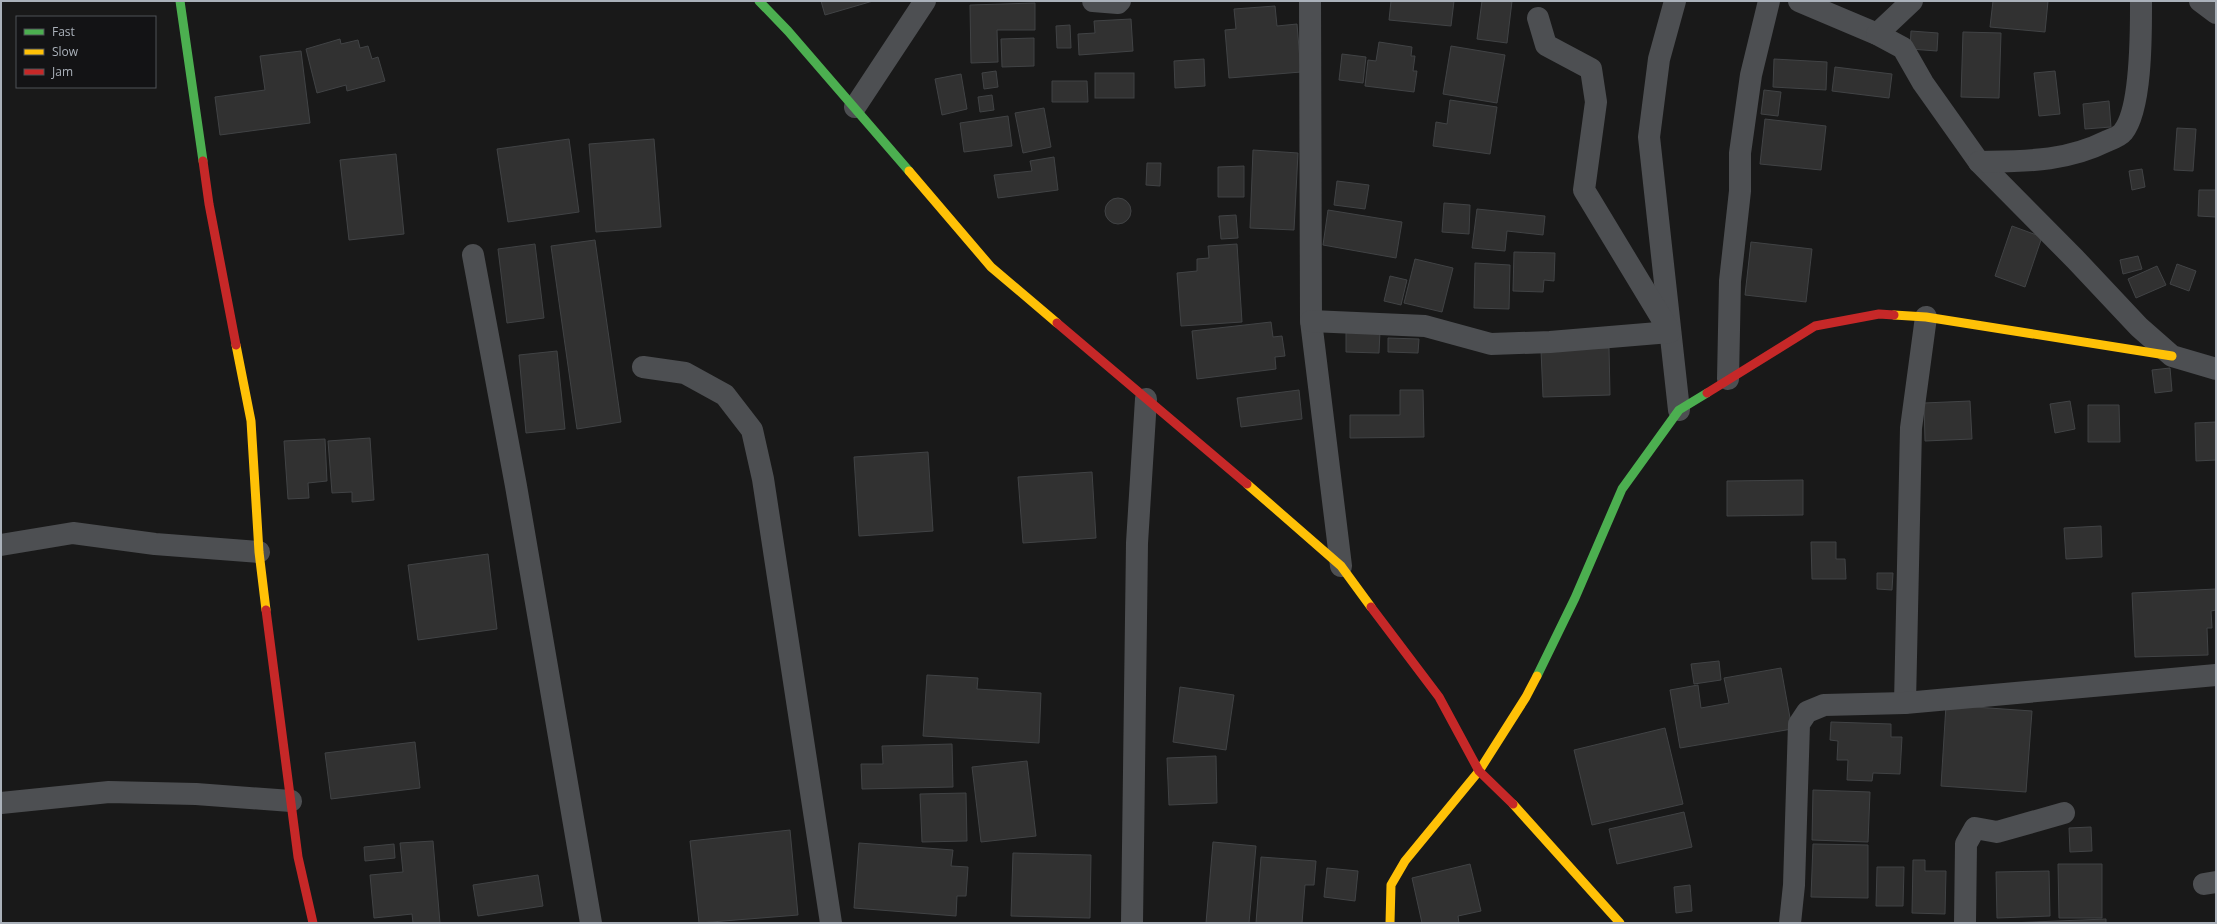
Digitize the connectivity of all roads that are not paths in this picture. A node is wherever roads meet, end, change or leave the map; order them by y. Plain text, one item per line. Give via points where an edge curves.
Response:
1 (180, 1) edge
2 (759, 1) edge
3 (925, 1) edge
4 (1093, 1) edge
5 (1120, 1) edge
6 (1310, 1) edge
7 (1676, 1) edge
8 (1769, 1) edge
9 (1799, 1) edge
10 (1912, 1) edge
11 (2141, 1) edge
12 (2200, 1) edge
13 (2216, 13) edge
14 (1538, 18) dead end
15 (1877, 34) junction
16 (855, 107) junction
17 (1979, 162) junction
18 (473, 255) dead end
19 (1926, 317) junction
20 (1311, 320) junction
21 (1670, 332) junction
22 (2172, 356) junction
23 (642, 367) dead end
24 (2216, 369) edge
25 (1728, 379) junction
26 (1146, 399) junction
27 (1679, 410) junction
28 (1, 545) edge
29 (259, 552) junction
30 (1341, 566) junction
31 (2216, 675) edge
32 (1905, 703) junction
33 (1479, 771) junction
34 (291, 801) junction
35 (1, 803) edge
36 (2064, 813) dead end
37 (313, 923) edge
38 (591, 923) edge
39 (831, 923) edge
40 (1132, 923) edge
41 (1390, 923) edge
42 (1620, 923) edge
43 (1790, 923) edge
44 (1965, 923) edge

1 - 29 street via 209,204 251,421
2 - 16 street
3 - 16 street
4 - 5 street
6 - 20 street
7 - 21 street via 1659,59 1649,137
8 - 25 street via 1751,75 1740,153 1740,191 1730,281
9 - 15 street
10 - 15 street
11 - 17 street via 2140,66 2128,124 2122,133 2096,147 2050,160
12 - 13 street
14 - 21 street via 1546,45 1591,69 1596,102 1584,190
15 - 17 street via 1903,48 1923,83
16 - 26 street via 991,267
17 - 22 street via 2138,327
18 - 38 street
19 - 22 street
19 - 25 street via 1879,314 1815,326
19 - 32 street via 1912,428
20 - 21 street via 1425,326 1491,344
20 - 30 street
21 - 27 street
22 - 24 street
23 - 39 street via 685,373 725,395 752,430 763,479
25 - 27 street
26 - 30 street via 1182,427
26 - 40 street via 1137,543
27 - 33 street via 1622,489 1575,598 1526,697
28 - 29 street via 73,533 155,544
29 - 34 street
30 - 33 street via 1439,697
31 - 32 street
32 - 43 street via 1824,704 1806,712 1799,724 1794,885
33 - 41 street via 1405,861 1391,885
33 - 42 street via 1525,816
34 - 35 street via 196,794 109,792
34 - 37 street via 298,858
36 - 44 street via 1997,832 1975,828 1966,844

